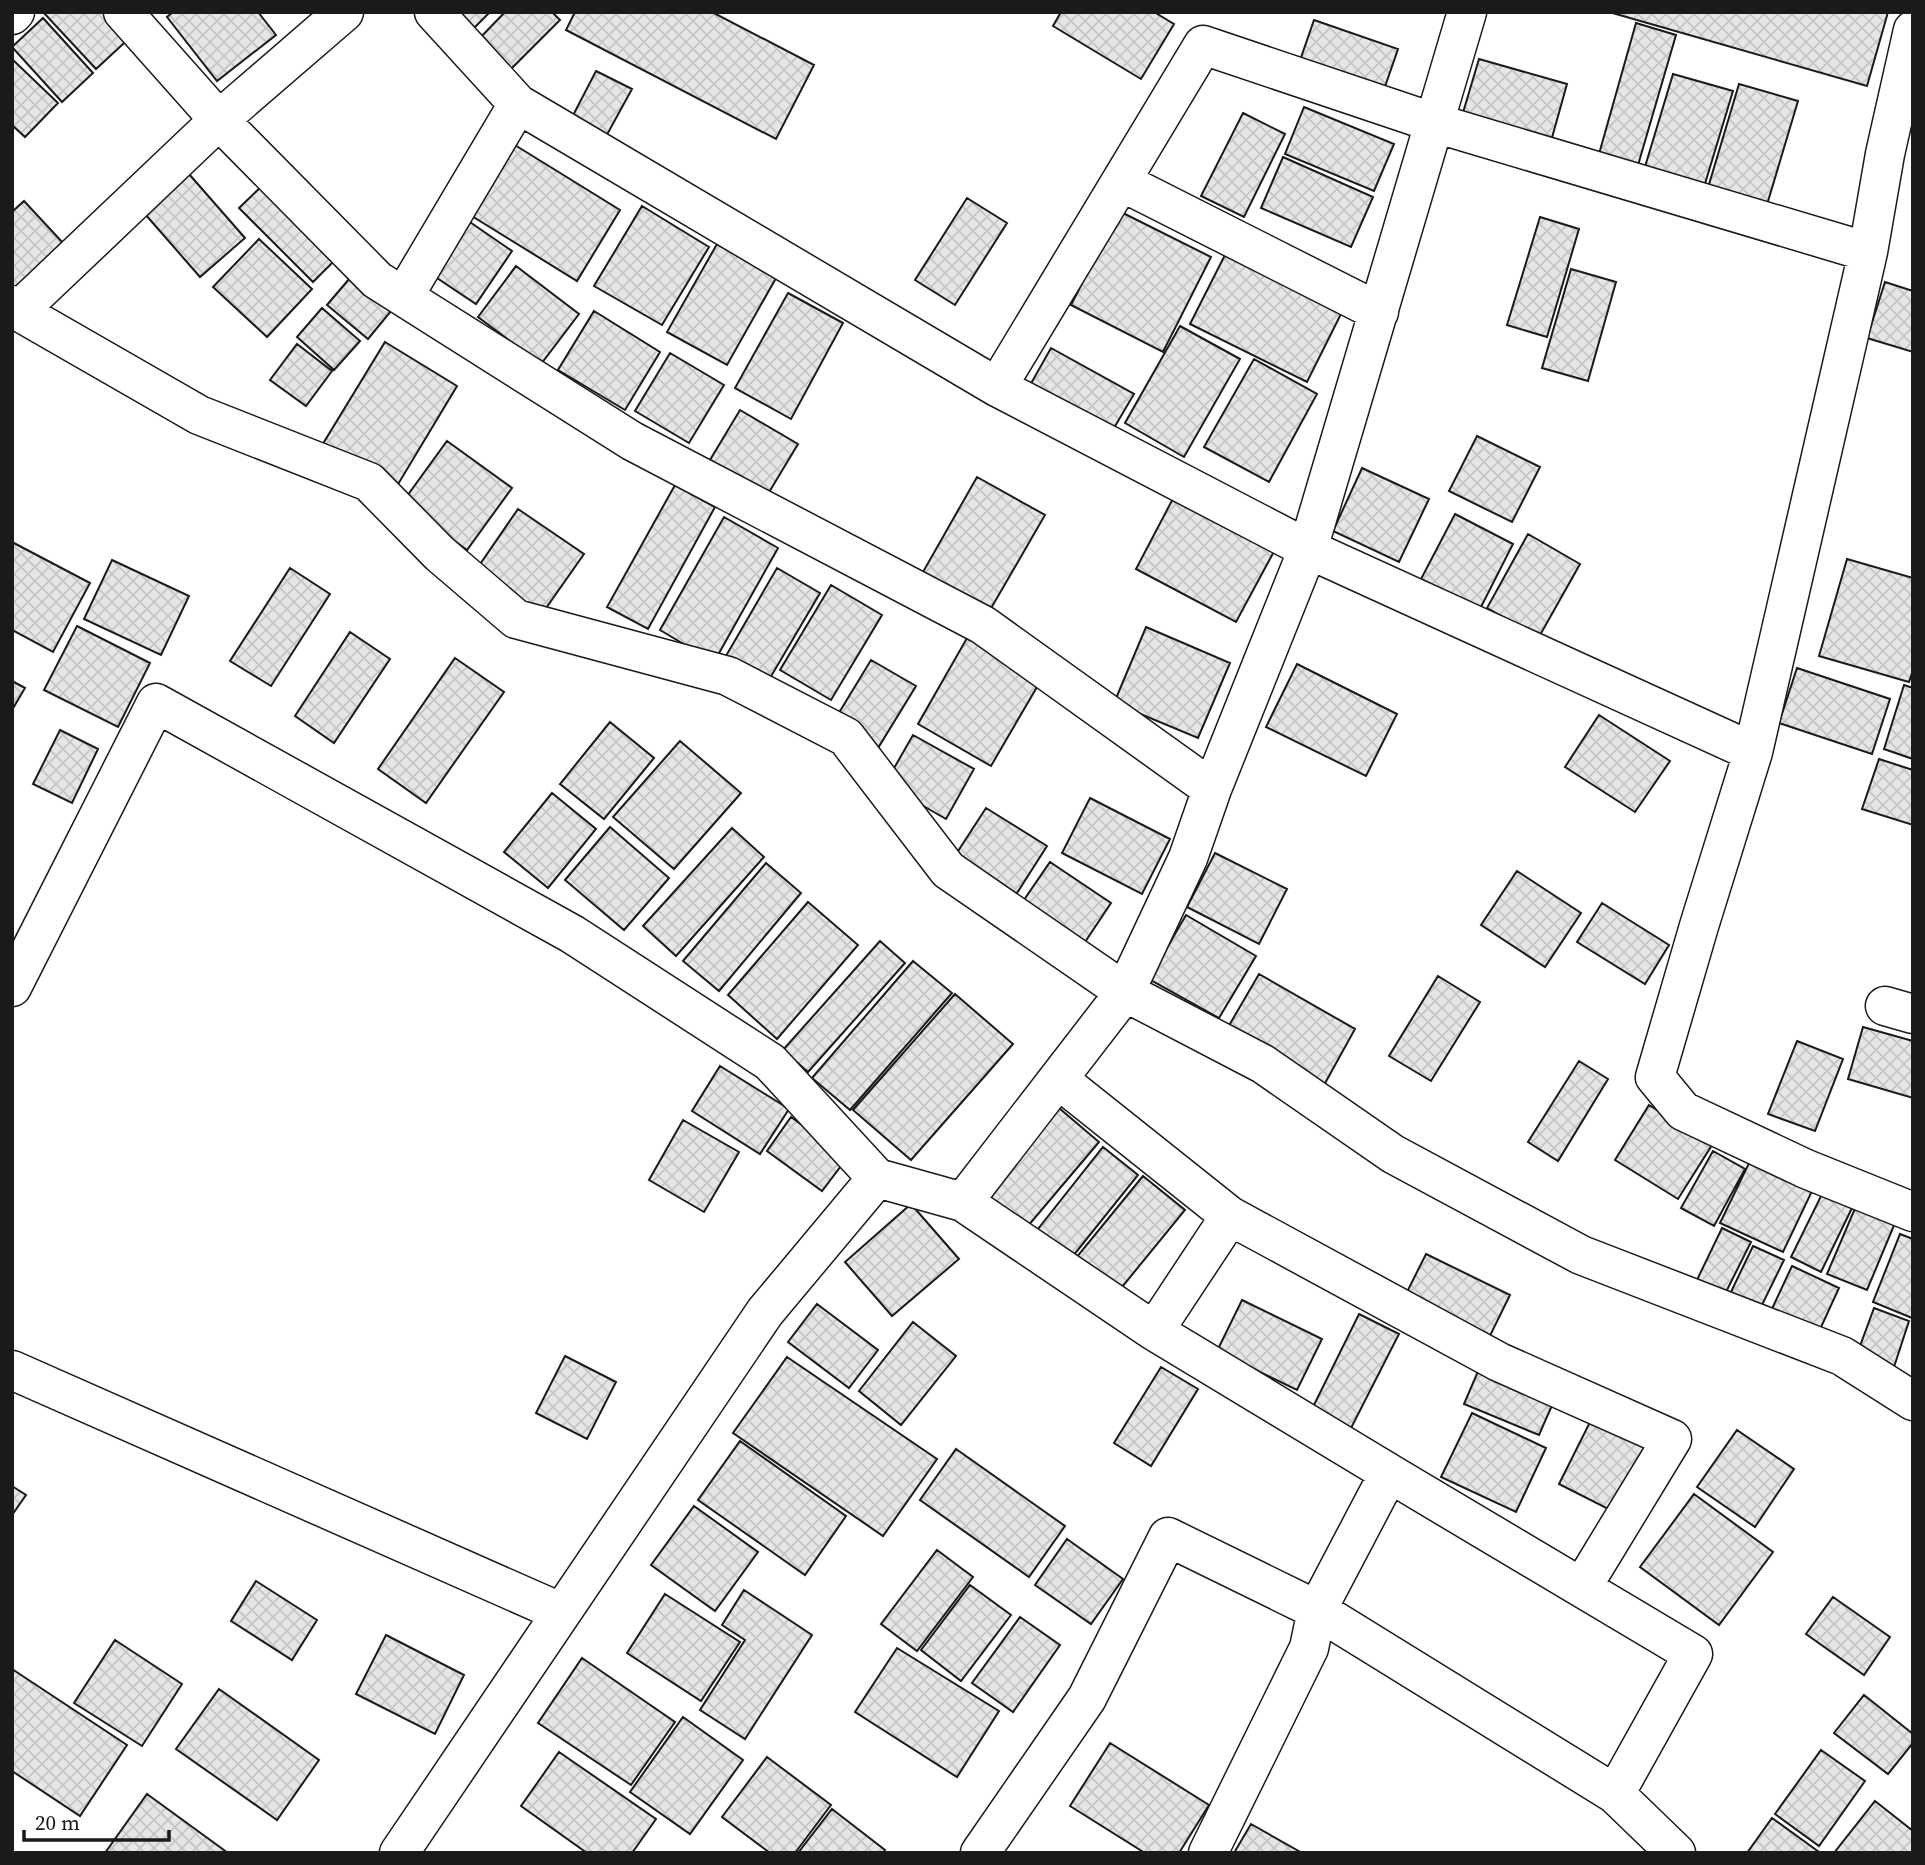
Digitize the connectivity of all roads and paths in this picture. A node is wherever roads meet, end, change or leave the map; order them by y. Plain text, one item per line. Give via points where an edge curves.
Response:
1 (123, 12) edge
2 (344, 12) edge
3 (434, 12) edge
4 (1467, 12) edge
5 (1913, 30) edge
6 (519, 104) junction
7 (219, 120) junction
8 (1434, 122) junction
9 (1899, 159) edge
10 (1122, 182) junction
11 (1868, 252) junction
12 (404, 296) junction
13 (15, 308) edge
14 (1379, 312) junction
15 (997, 387) junction
16 (1308, 549) junction
17 (1754, 752) junction
18 (1212, 789) junction
19 (14, 980) edge
20 (1125, 992) junction
21 (1058, 1079) junction
22 (877, 1178) junction
23 (963, 1202) junction
24 (1913, 1212) edge
25 (1230, 1216) junction
26 (1154, 1331) junction
27 (12, 1370) edge
28 (1913, 1401) edge
29 (1389, 1473) junction
30 (1581, 1587) junction
31 (1318, 1610) junction
32 (560, 1612) junction
33 (1615, 1794) junction
34 (399, 1853) edge
35 (980, 1853) edge
36 (1208, 1853) edge
37 (1676, 1853) edge

1 - 7 street
2 - 7 street
3 - 6 street
4 - 8 street
5 - 9 street
6 - 12 street
6 - 15 street
7 - 12 street via 377,280
7 - 13 street
8 - 10 street via 1203,45
8 - 11 street
8 - 14 street
9 - 11 street
10 - 14 street
10 - 15 street
11 - 17 street
12 - 18 street via 632,442 983,625
13 - 20 street via 199,415 369,482 440,554 516,620 728,676 846,737 948,870
14 - 16 street
15 - 16 street
16 - 17 street
16 - 18 street
17 - 24 street via 1655,1077 1683,1111
18 - 20 street via 1188,858
19 - 22 street via 156,703 572,933 771,1062
20 - 21 street
20 - 28 street via 1263,1064 1393,1154 1581,1255 1842,1356
21 - 23 street
21 - 25 street
22 - 23 street
22 - 32 street via 765,1312
23 - 26 street
25 - 26 street
25 - 30 street via 1499,1362 1672,1439
26 - 29 street
27 - 32 street
29 - 30 street
29 - 31 street
30 - 33 street via 1693,1654
31 - 33 street
31 - 35 street via 1168,1537 1087,1699
31 - 36 street via 1309,1648
32 - 34 street
33 - 37 street

